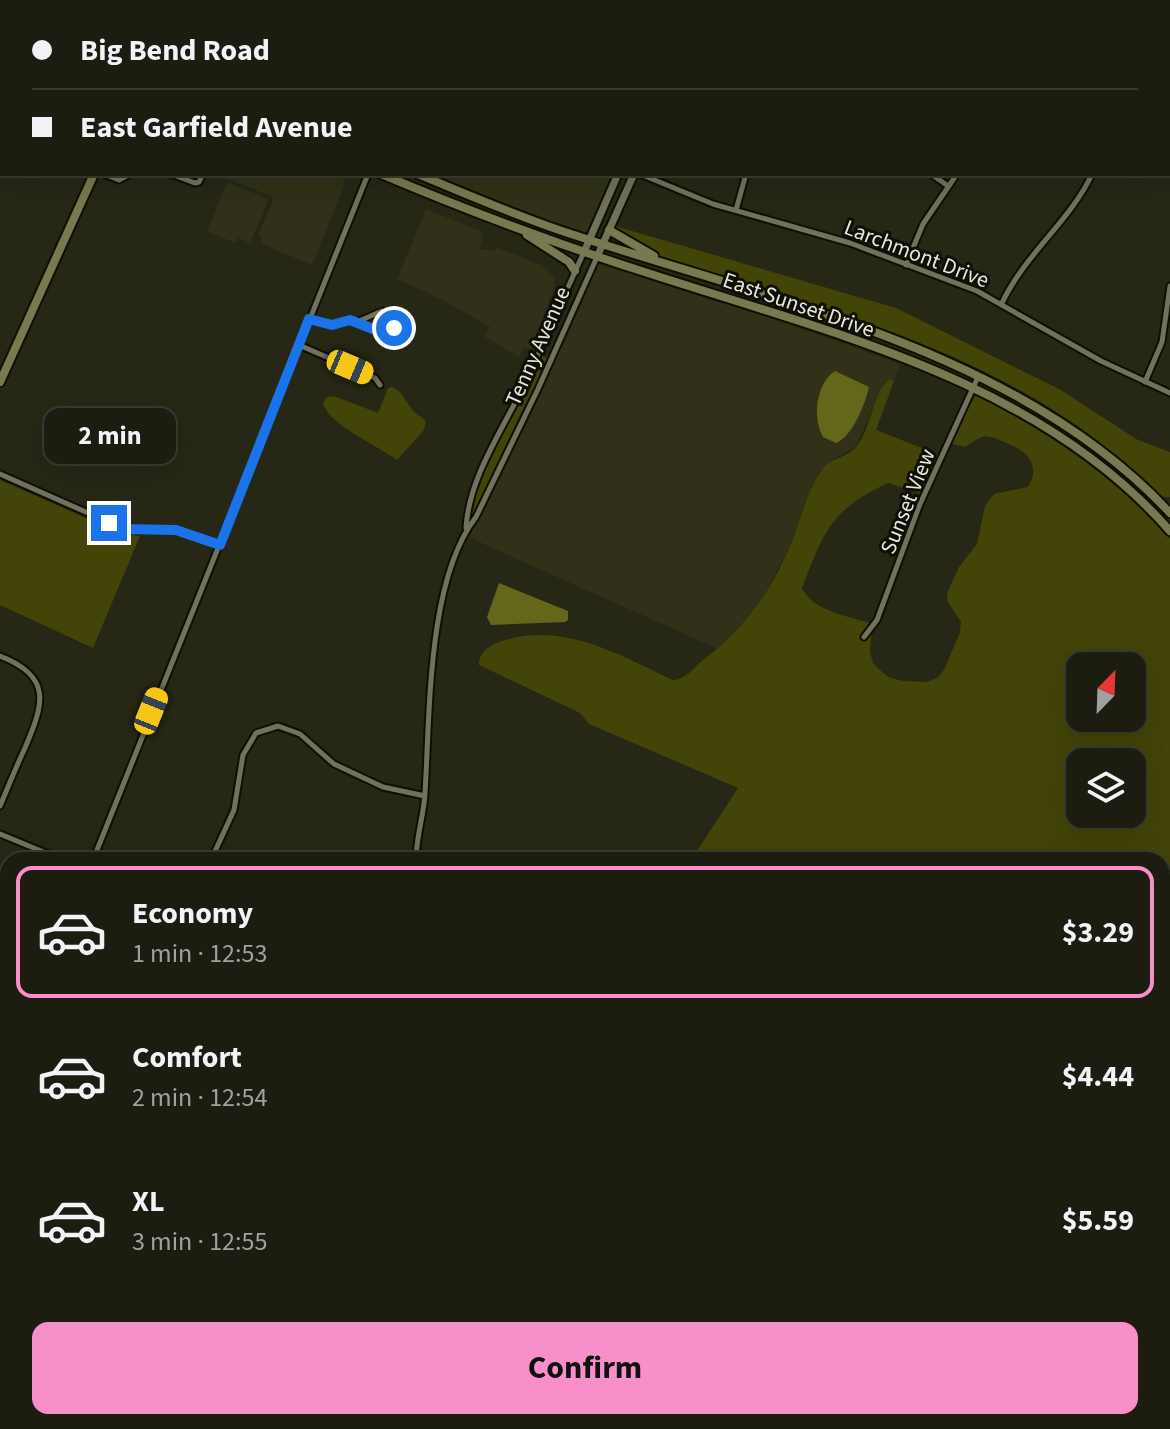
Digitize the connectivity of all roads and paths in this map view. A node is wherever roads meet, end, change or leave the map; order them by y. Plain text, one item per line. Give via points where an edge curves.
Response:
1 (93, 176) edge
2 (176, 176) edge
3 (202, 176) edge
4 (367, 176) edge
5 (386, 176) edge
6 (423, 176) edge
7 (617, 176) edge
8 (636, 176) edge
9 (642, 176) edge
10 (745, 176) edge
11 (934, 176) edge
12 (956, 176) edge
13 (1091, 176) edge
14 (948, 186) junction
15 (605, 202) junction
16 (618, 208) junction
17 (736, 210) junction
18 (519, 230) junction
19 (609, 230) junction
20 (589, 240) junction
21 (603, 244) junction
22 (584, 252) junction
23 (597, 257) junction
24 (664, 263) junction
25 (906, 265) junction
26 (575, 271) junction
27 (1170, 286) edge
28 (1002, 303) junction
29 (825, 316) junction
30 (309, 319) junction
31 (357, 322) junction
32 (821, 328) junction
33 (299, 345) junction
34 (538, 354) junction
35 (551, 360) junction
36 (979, 376) junction
37 (0, 382) edge
38 (1145, 382) junction
39 (380, 385) dead end
40 (973, 388) junction
41 (1170, 393) edge
42 (499, 436) junction
43 (512, 441) junction
44 (0, 474) edge
45 (1169, 510) edge
46 (1158, 518) junction
47 (466, 529) junction
48 (1170, 531) edge
49 (220, 545) junction
50 (864, 637) dead end
51 (0, 656) edge
52 (425, 796) junction
53 (0, 806) edge
54 (0, 834) edge
55 (44, 852) edge
56 (96, 852) edge
57 (215, 852) edge
58 (417, 852) edge

1 - 37 main road
2 - 3 street via 195,183
4 - 30 street
5 - 18 main road, East Sunset Drive
6 - 20 main road, East Sunset Drive
7 - 15 street, Tenny Avenue
8 - 16 street, Tenny Avenue
9 - 17 street, Larchmont Drive
10 - 17 street
11 - 14 street
12 - 14 street
13 - 28 street
14 - 25 street via 923,224
15 - 16 street
15 - 20 street, Tenny Avenue
16 - 19 street, Tenny Avenue
17 - 25 street, Larchmont Drive
18 - 22 main road, East Sunset Drive
18 - 26 main road
19 - 21 street, Tenny Avenue
19 - 24 main road
20 - 21 main road, East Sunset Drive
20 - 22 street, Tenny Avenue
21 - 23 street, Tenny Avenue
21 - 24 main road, East Sunset Drive
22 - 23 main road, East Sunset Drive
22 - 26 street, Tenny Avenue
23 - 32 main road, East Sunset Drive
23 - 35 street, Tenny Avenue
24 - 29 main road, East Sunset Drive
25 - 28 street, Larchmont Drive
26 - 34 street, Tenny Avenue
27 - 38 street via 1162,342
28 - 38 street, Larchmont Drive
29 - 32 street
29 - 36 main road, East Sunset Drive
30 - 31 street via 332,325
30 - 33 street
31 - 31 street via 383,333 395,325 382,311
32 - 40 main road, East Sunset Drive
33 - 39 street via 371,376
33 - 49 street
34 - 35 street
34 - 42 street, Tenny Avenue
35 - 43 street, Tenny Avenue
36 - 40 street, Sunset View
36 - 45 main road, East Sunset Drive via 1086,438
38 - 41 street, Larchmont Drive
40 - 46 main road, East Sunset Drive via 1073,444
40 - 50 street, Sunset View via 920,504 877,620
42 - 43 street
42 - 47 street, Tenny Avenue via 473,494
43 - 47 street, Tenny Avenue
44 - 49 street via 122,528 176,530
45 - 46 street
46 - 48 main road, East Sunset Drive
47 - 52 street, Tenny Avenue via 439,623
49 - 56 street
51 - 53 street via 32,677 41,705
52 - 57 street via 383,787 334,764 300,734 278,726 256,733 243,755 234,810
52 - 58 street, Tenny Avenue
54 - 55 street

